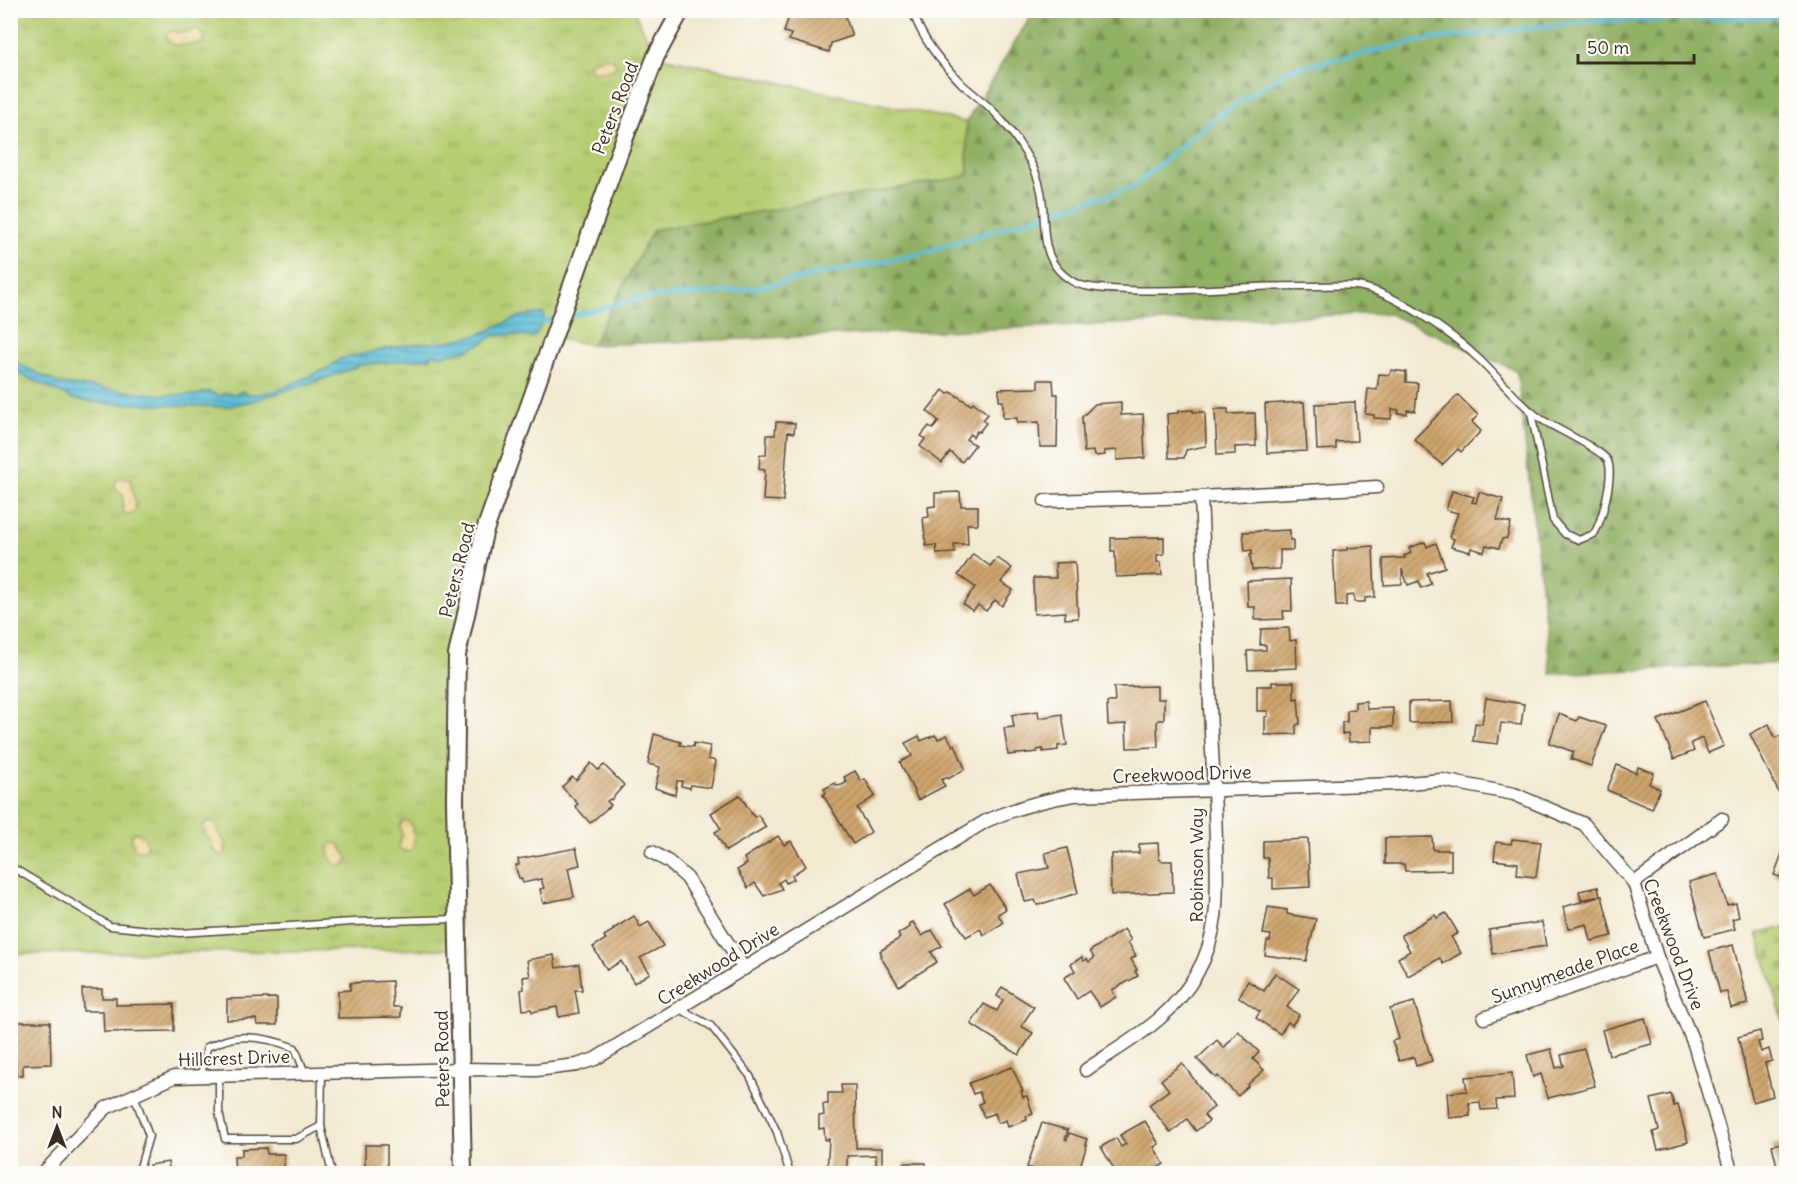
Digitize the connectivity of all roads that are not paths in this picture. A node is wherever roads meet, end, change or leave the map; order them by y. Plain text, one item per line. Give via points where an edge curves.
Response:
1 (681, 10) edge
2 (912, 10) edge
3 (1531, 413) junction
4 (1377, 486) dead end
5 (1201, 496) junction
6 (1046, 501) dead end
7 (1214, 791) junction
8 (1722, 819) dead end
9 (651, 852) dead end
10 (10, 866) edge
11 (1634, 883) junction
12 (458, 919) junction
13 (1657, 957) junction
14 (744, 969) junction
15 (680, 1009) junction
16 (1484, 1018) dead end
17 (462, 1069) junction
18 (1086, 1070) dead end
19 (305, 1073) junction
20 (322, 1073) junction
21 (201, 1076) junction
22 (219, 1076) junction
23 (134, 1095) junction
24 (321, 1126) junction
25 (42, 1173) edge
26 (138, 1173) edge
27 (332, 1173) edge
28 (463, 1173) edge
29 (790, 1173) edge
30 (1732, 1173) edge

1 - 12 street, Peters Road via 656,56 484,533 457,655
2 - 3 lane via 932,50 1017,139 1039,183 1047,253 1073,283 1102,289 1158,291 1357,286 1381,292 1422,315 1478,358
3 - 3 lane via 1600,452 1608,461 1602,521 1594,534 1579,540 1566,534 1553,520
4 - 5 street
5 - 6 street
5 - 7 street, Robinson Way
7 - 11 street, Creekwood Drive via 1442,780 1514,794 1584,824
7 - 14 street, Creekwood Drive via 1074,795 1012,810 976,827
7 - 18 street, Robinson Way via 1217,906 1209,948 1198,972 1181,999 1154,1025
8 - 11 street
9 - 14 street via 687,878
10 - 12 lane via 110,926 180,933
11 - 13 street, Creekwood Drive
12 - 17 street, Peters Road
13 - 16 street, Sunnymeade Place
13 - 30 street, Creekwood Drive via 1694,1044
14 - 15 street, Creekwood Drive
15 - 17 street, Creekwood Drive via 595,1059 577,1065 536,1070
15 - 29 lane via 711,1026 750,1076 777,1132
17 - 20 street, Hillcrest Drive
17 - 28 street, Peters Road
19 - 20 street, Hillcrest Drive
19 - 21 lane via 296,1048 256,1038 234,1038 207,1047
19 - 22 street, Hillcrest Drive
20 - 24 lane
21 - 22 street, Hillcrest Drive
21 - 23 street, Hillcrest Drive via 174,1077
22 - 24 lane via 219,1112 225,1139 296,1139
23 - 25 street, Hillcrest Drive via 106,1108
23 - 26 lane via 149,1136
24 - 27 lane

